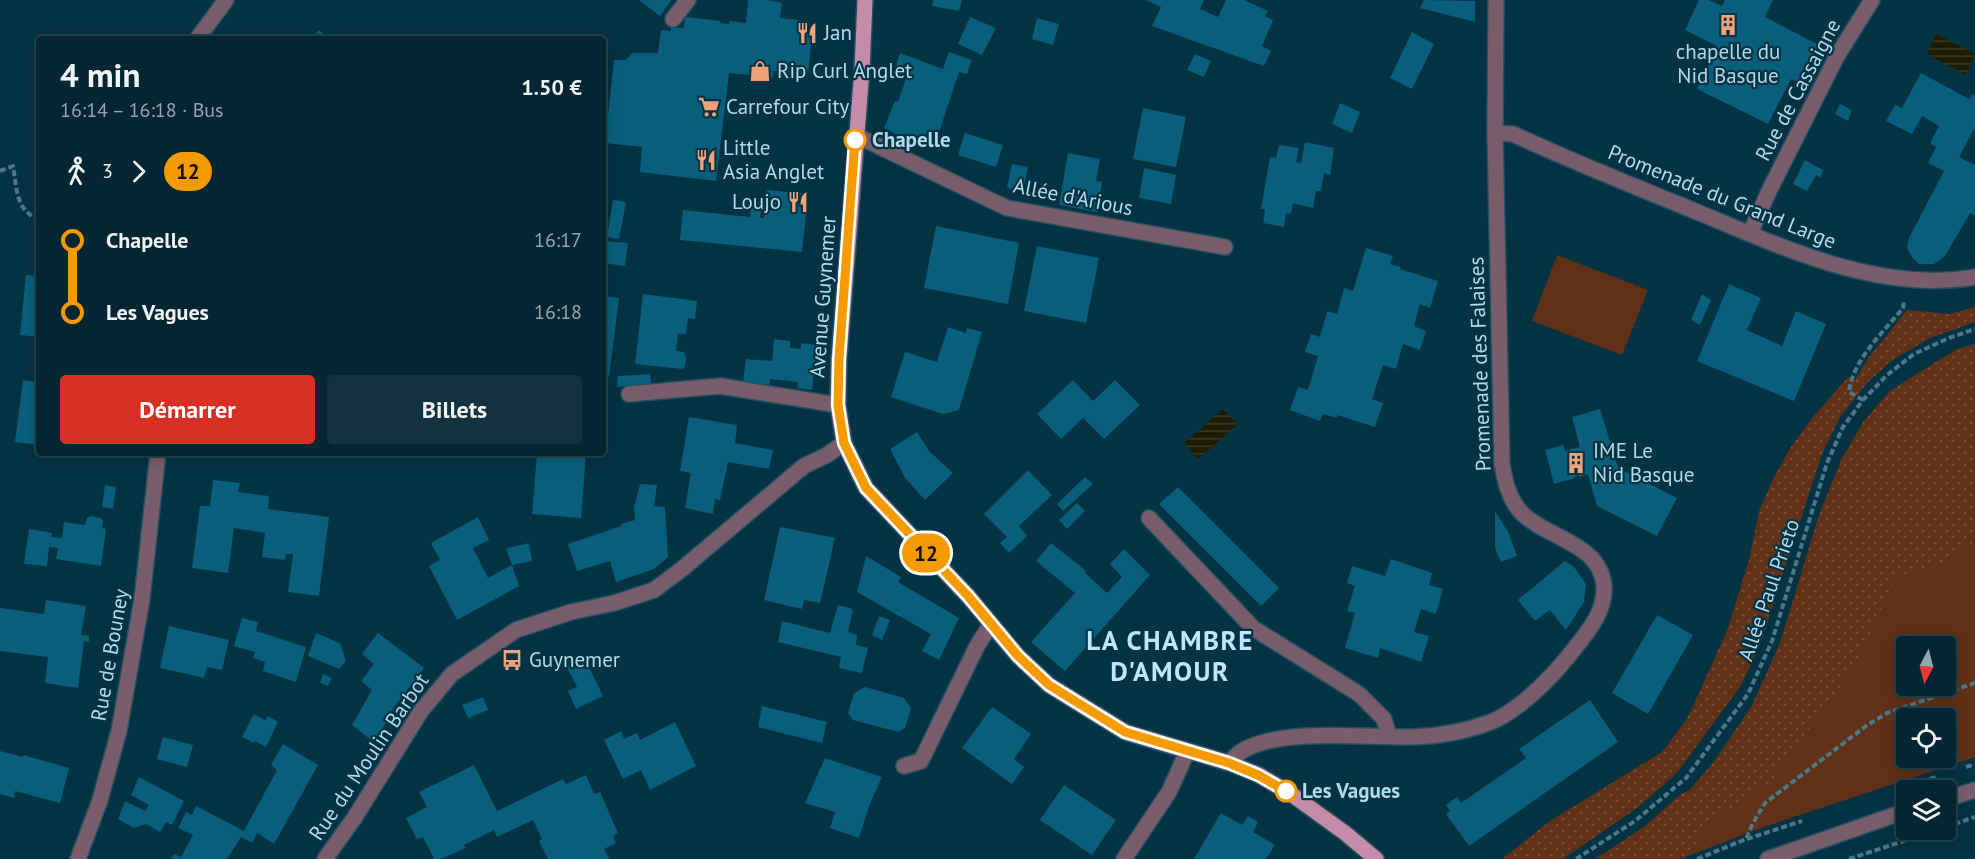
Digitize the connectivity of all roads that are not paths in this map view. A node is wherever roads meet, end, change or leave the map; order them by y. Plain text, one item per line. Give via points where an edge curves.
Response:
1 (226, 0) edge
2 (688, 0) edge
3 (865, 0) edge
4 (1496, 0) edge
5 (1872, 0) edge
6 (673, 18) dead end
7 (199, 36) edge
8 (1495, 133) junction
9 (855, 135) junction
10 (1750, 233) junction
11 (1225, 247) dead end
12 (1975, 277) edge
13 (629, 394) dead end
14 (838, 405) junction
15 (844, 443) junction
16 (158, 456) edge
17 (1149, 518) dead end
18 (991, 624) junction
19 (1389, 736) junction
20 (1187, 752) junction
21 (1229, 763) junction
22 (904, 766) dead end
23 (1975, 790) edge
24 (1956, 796) edge
25 (1896, 814) edge
26 (78, 859) edge
27 (325, 859) edge
28 (1124, 859) edge
29 (1376, 859) edge
30 (1768, 859) edge

1 - 7 street
2 - 6 street
3 - 9 main road, Avenue Guynemer
4 - 8 street, Promenade des Falaises
5 - 10 street, Rue de Cassaigne via 1837,56
8 - 10 street, Promenade du Grand Large via 1513,134
8 - 19 street, Promenade des Falaises via 1502,464 1508,494 1521,511 1545,530 1581,548 1596,563 1604,584 1603,599 1599,614 1558,670 1525,701 1491,723 1454,733
9 - 11 street, Allée d'Arious via 1007,208
9 - 14 main road, Avenue Guynemer
10 - 12 street, Promenade du Grand Large via 1851,269 1908,279
13 - 14 street via 720,386
14 - 15 main road, Avenue Guynemer
15 - 18 main road, Avenue Guynemer via 874,499
15 - 27 street, Rue du Moulin Barbot via 804,466 654,590 516,630 452,674 422,711
16 - 26 street, Rue de Bouney via 142,599 119,731
17 - 19 street via 1253,628 1359,694 1384,719
18 - 20 main road, Avenue Guynemer via 1049,685 1125,732
18 - 22 street via 921,761
19 - 21 street, Promenade des Falaises via 1272,740 1242,751
20 - 21 main road, Avenue Guynemer
20 - 28 street via 1169,792
21 - 29 main road, Avenue Guynemer via 1291,794
23 - 24 street
25 - 30 street

